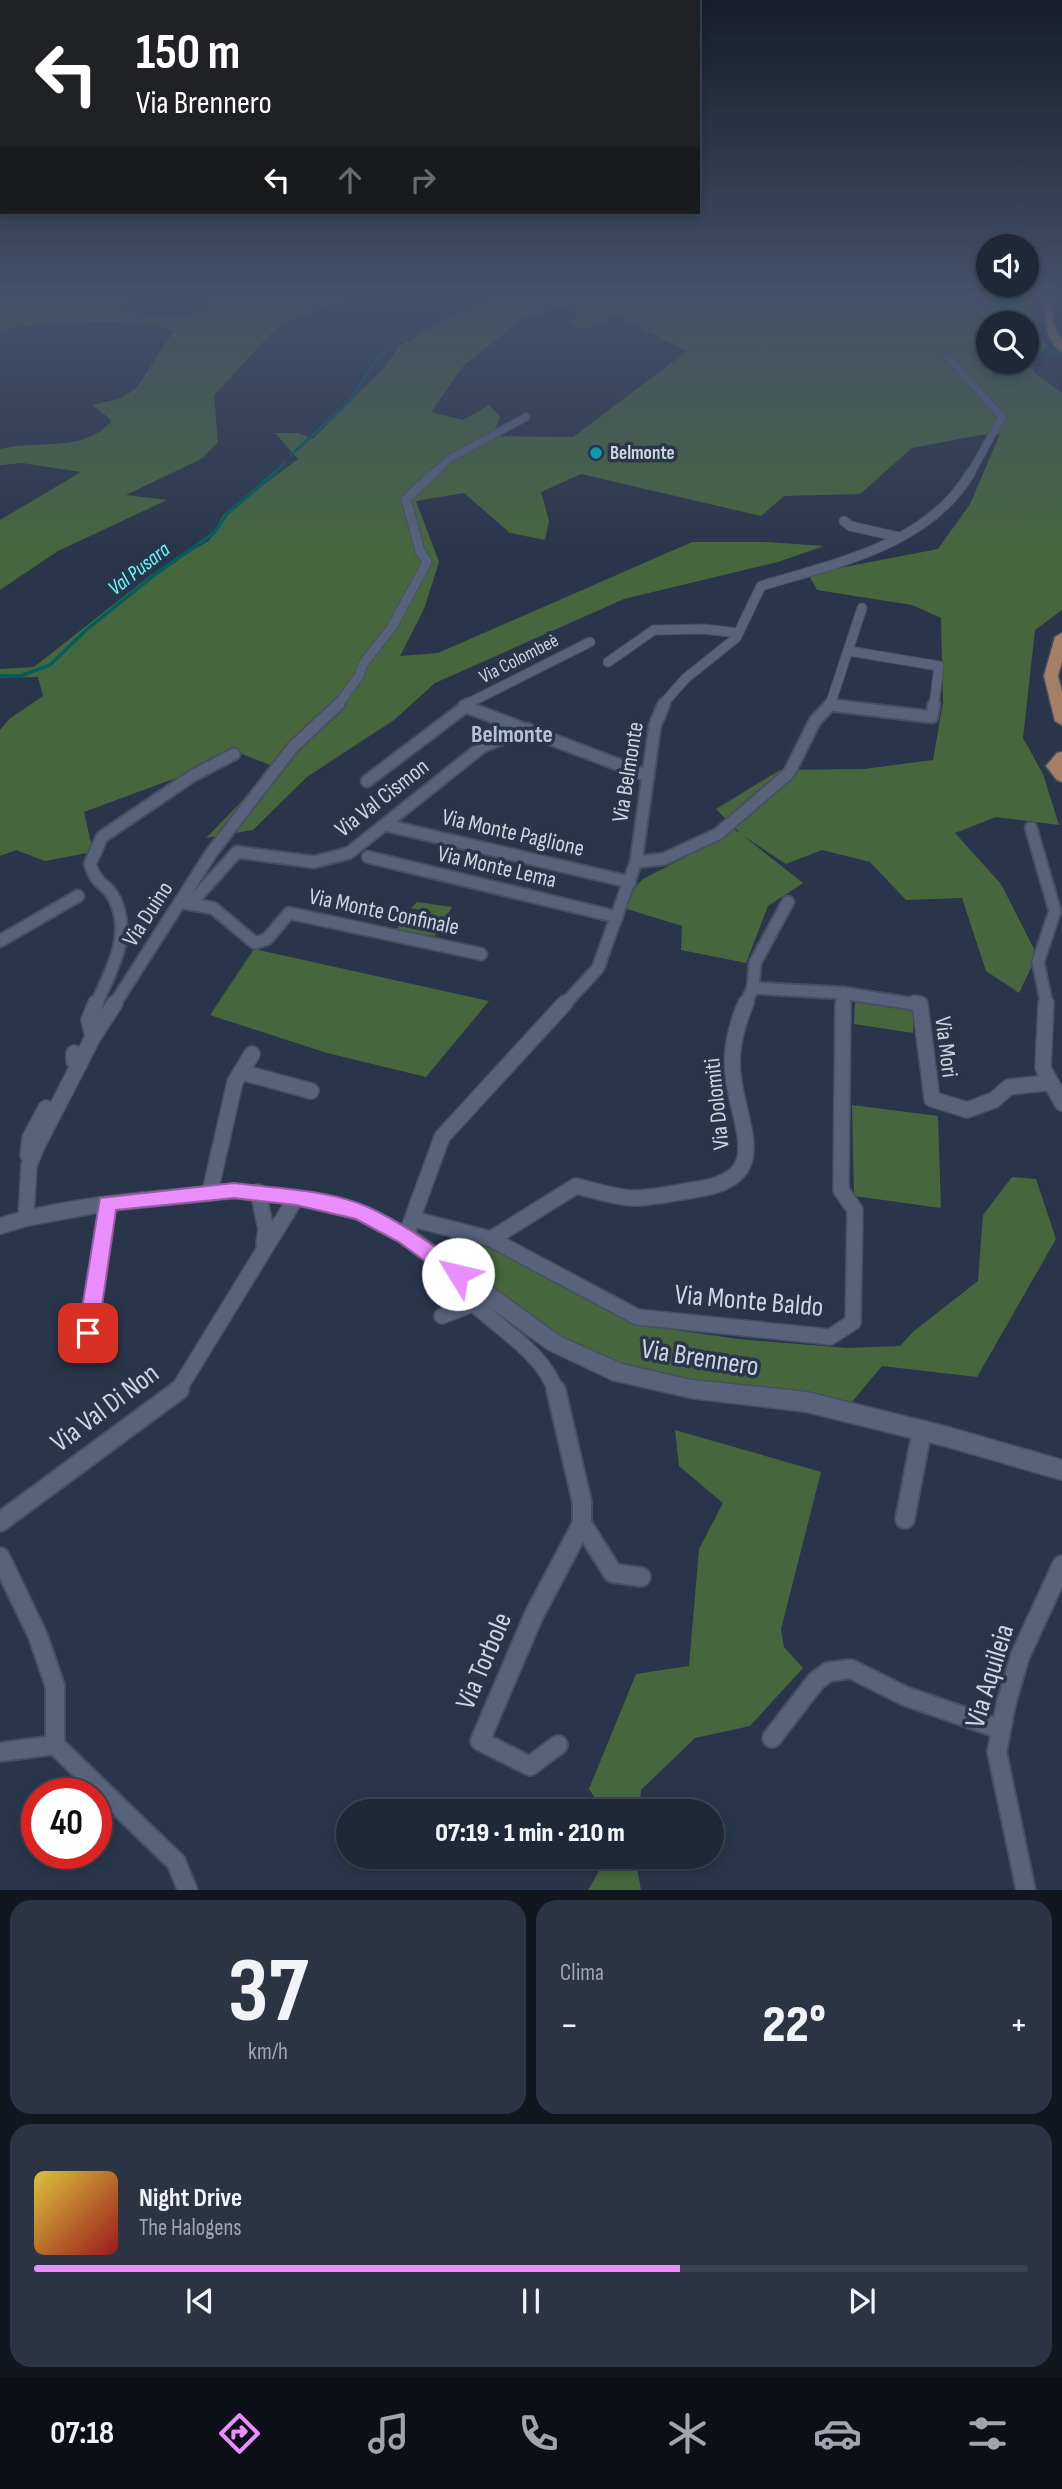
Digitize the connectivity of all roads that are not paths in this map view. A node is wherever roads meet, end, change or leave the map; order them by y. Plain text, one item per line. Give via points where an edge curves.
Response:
1 (972, 381) edge
2 (526, 417) dead end
3 (844, 520) dead end
4 (899, 537) junction
5 (862, 608) dead end
6 (738, 633) junction
7 (1062, 637) edge
8 (590, 642) dead end
9 (849, 651) junction
10 (608, 662) dead end
11 (830, 705) junction
12 (464, 706) junction
13 (1062, 722) edge
14 (528, 730) junction
15 (234, 754) dead end
16 (1062, 756) edge
17 (648, 776) junction
18 (1062, 777) edge
19 (367, 781) dead end
20 (385, 825) junction
21 (1031, 828) dead end
22 (368, 857) dead end
23 (636, 862) junction
24 (631, 882) junction
25 (78, 896) dead end
26 (788, 902) dead end
27 (185, 903) junction
28 (617, 917) junction
29 (0, 942) edge
30 (481, 954) dead end
31 (752, 988) junction
32 (843, 993) junction
33 (93, 1037) junction
34 (252, 1054) dead end
35 (241, 1072) junction
36 (1046, 1083) junction
37 (311, 1091) dead end
38 (1062, 1103) edge
39 (46, 1108) dead end
40 (29, 1165) junction
41 (210, 1192) junction
42 (258, 1192) junction
43 (296, 1198) junction
44 (107, 1204) junction
45 (26, 1218) junction
46 (0, 1226) edge
47 (410, 1228) junction
48 (491, 1239) junction
49 (263, 1247) junction
50 (481, 1300) junction
51 (442, 1316) dead end
52 (88, 1333) dead end
53 (922, 1430) junction
54 (1062, 1470) edge
55 (905, 1520) dead end
56 (0, 1522) edge
57 (582, 1524) junction
58 (0, 1557) edge
59 (1062, 1565) edge
60 (641, 1577) dead end
61 (1000, 1729) junction
62 (772, 1738) dead end
63 (55, 1745) junction
64 (558, 1745) dead end
65 (0, 1752) edge
66 (188, 1890) edge
67 (1026, 1890) edge

1 - 4 street, Via Belmonte via 1002,417 964,484 926,524
2 - 27 street, Via Duino via 449,459 406,499 419,551 427,562 392,627 335,709 293,747 249,803
3 - 4 street via 850,526
4 - 6 street, Via Belmonte via 859,556 761,586
5 - 9 street
6 - 10 street via 704,629 647,632
6 - 17 street, Via Belmonte via 686,678 660,708
7 - 13 main road via 1051,676
8 - 12 street, Via Colombeè
9 - 11 street
9 - 11 street via 939,666 932,716
11 - 23 street via 815,721 789,773 718,834 664,859
12 - 14 street, Via Colombeè
12 - 19 street, Via Colombeè
14 - 17 street, Via Colombeè
14 - 20 street, Via Val Cismon via 483,746
15 - 33 street via 192,776 103,837 90,864 96,882 113,894 122,917 123,942 89,1020
16 - 18 main road via 1054,766
17 - 23 street, Via Belmonte
20 - 24 street, Via Monte Paglione
20 - 27 street, Via Val Cismon via 349,853 314,862 237,852
21 - 36 street via 1055,911 1055,923 1037,965 1047,1009 1041,1067
22 - 28 street, Via Monte Lema
23 - 24 street, Via Belmonte
24 - 28 street, Via Belmonte
25 - 29 street
26 - 31 street, Via Dolomiti via 755,963
27 - 30 street, Via Monte Confinale via 213,908 255,943 267,939 289,913
27 - 33 street, Via Duino
28 - 47 street, Via Belmonte via 598,968 442,1137
31 - 32 street, Via Mori
31 - 48 street, Via Dolomiti via 732,1049 733,1077 747,1131 745,1161 737,1176 717,1187 634,1198 576,1186
32 - 36 street, Via Mori via 920,1004 932,1099 967,1110 994,1100 1009,1087
32 - 48 street, Via Monte Baldo via 841,1190 855,1210 853,1322 830,1337 637,1317
33 - 40 street, Via Duino via 76,1059
34 - 35 street
35 - 37 street
35 - 41 street
36 - 38 street
39 - 40 street via 30,1138
40 - 45 street, Via Duino
41 - 42 street, Via Brennero
41 - 44 street, Via Brennero
42 - 43 street, Via Brennero
42 - 49 street via 266,1229
43 - 47 street, Via Brennero
43 - 49 street, Via Val Di Non
44 - 45 street, Via Brennero
44 - 52 street
45 - 46 street, Via Brennero
47 - 48 street
47 - 50 street, Via Brennero
49 - 56 street, Via Val Di Non via 178,1391
50 - 51 street
50 - 53 street, Via Brennero via 554,1343 620,1373 691,1389 807,1402
50 - 57 street via 555,1387 582,1502
53 - 54 street, Via Brennero
53 - 55 street
57 - 60 street via 613,1573
57 - 64 street, Via Torbole via 534,1615 480,1741 530,1766
58 - 63 street via 38,1636 55,1686
59 - 61 street, Via Aquileia via 1019,1662
61 - 62 street via 905,1696 851,1669 828,1672 816,1681
61 - 67 street, Via Aquileia via 998,1752
63 - 65 street
63 - 66 street via 176,1862

